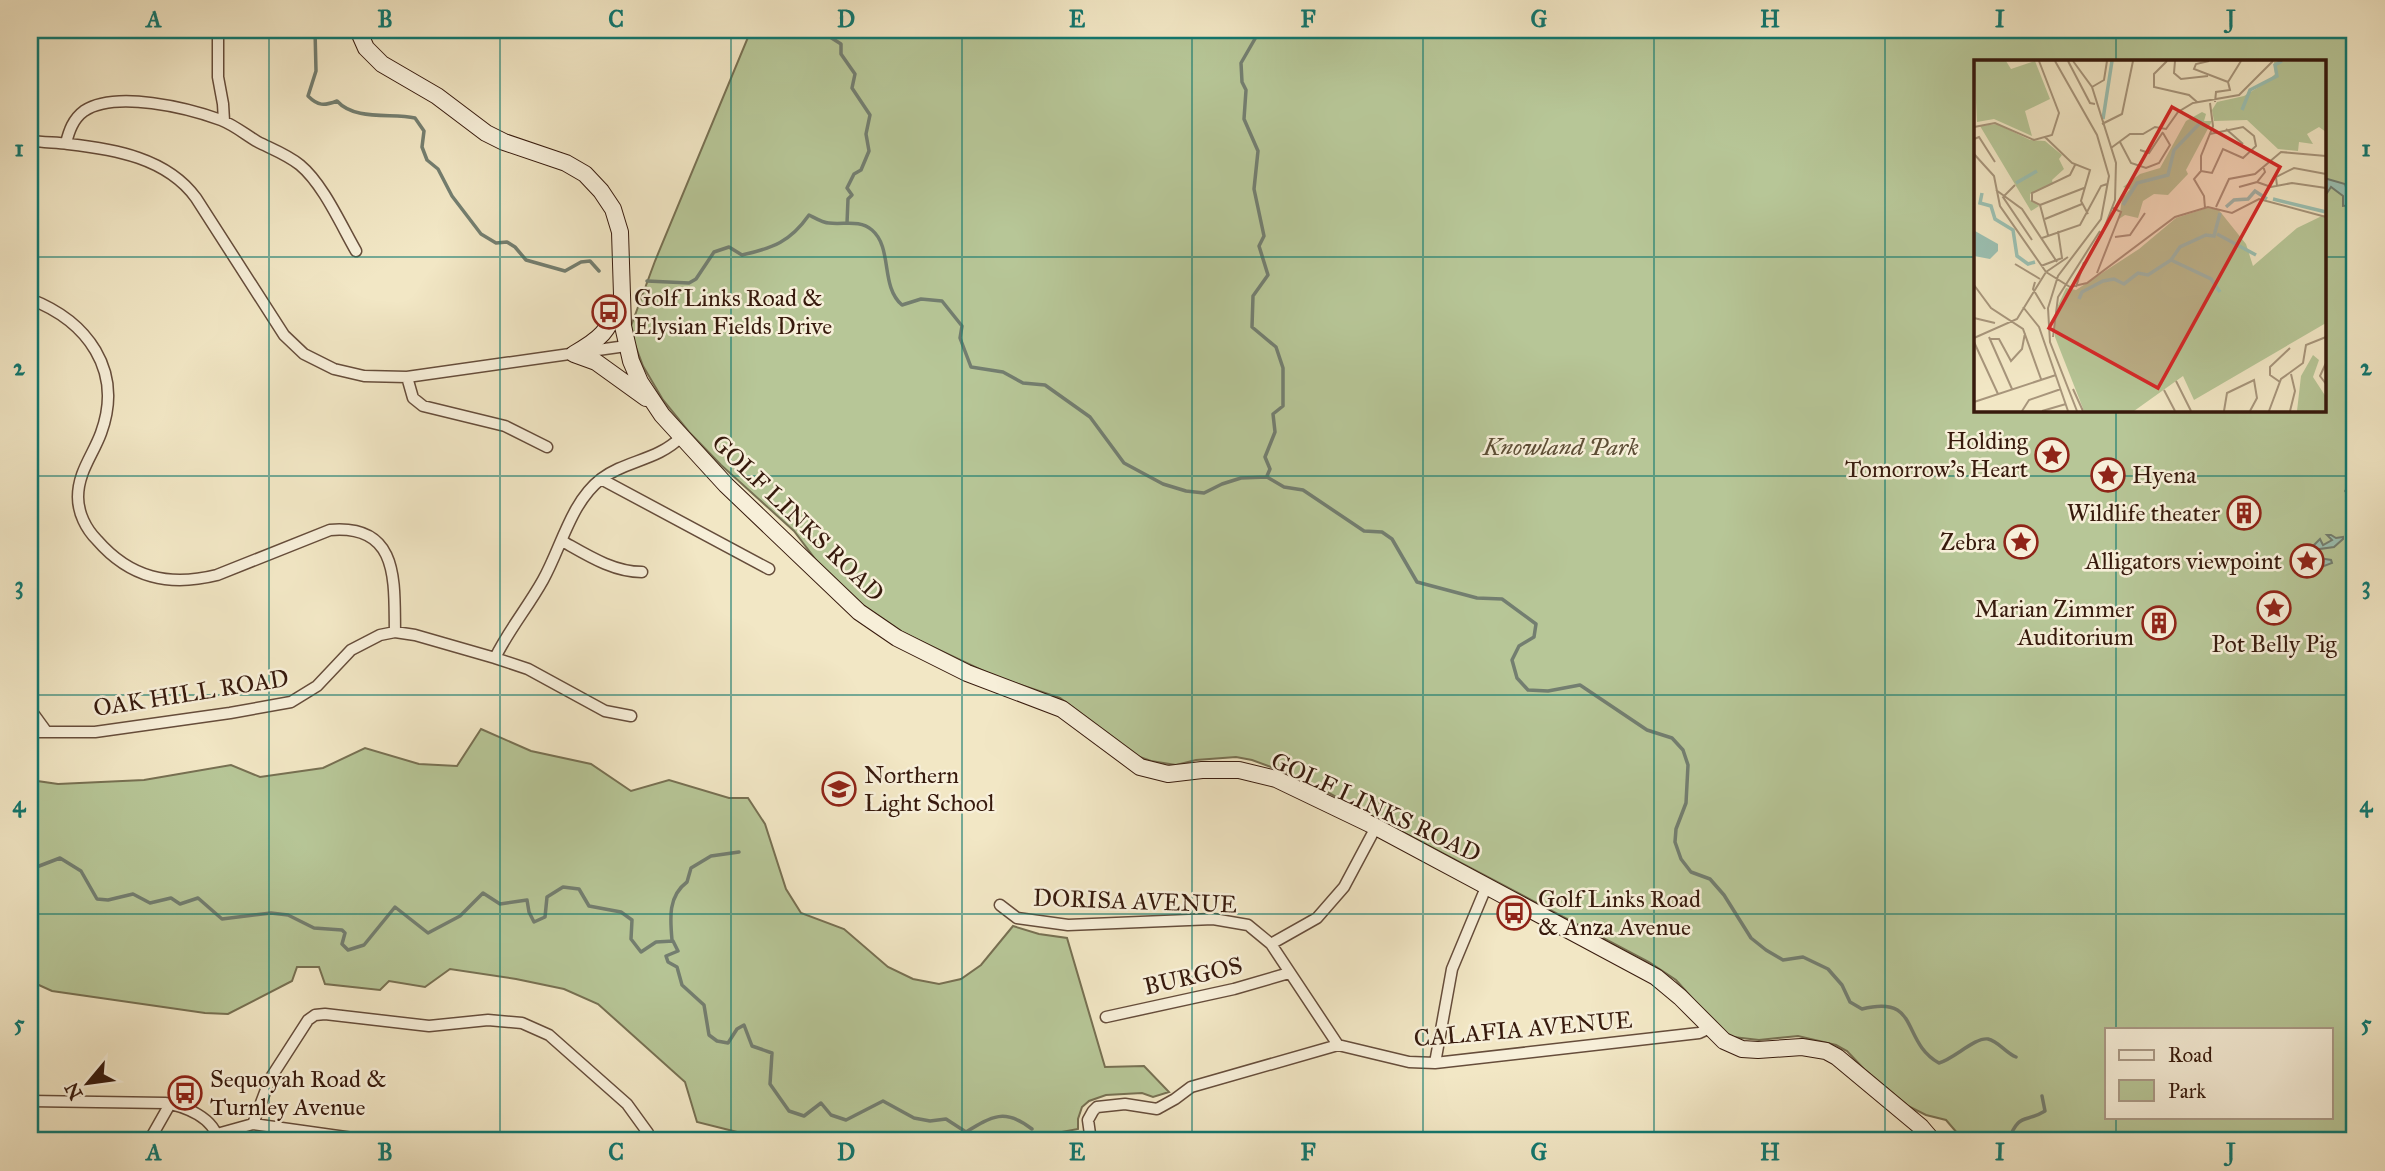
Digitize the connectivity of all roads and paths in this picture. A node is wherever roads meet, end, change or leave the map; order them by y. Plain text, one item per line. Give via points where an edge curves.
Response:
1 (218, 30) edge
2 (358, 30) edge
3 (224, 121) junction
4 (30, 140) edge
5 (66, 143) junction
6 (356, 251) dead end
7 (30, 299) edge
8 (622, 300) junction
9 (626, 346) junction
10 (574, 354) junction
11 (407, 377) junction
12 (654, 404) junction
13 (681, 437) junction
14 (547, 447) dead end
15 (601, 479) junction
16 (562, 541) junction
17 (769, 569) dead end
18 (642, 572) dead end
19 (395, 632) junction
20 (495, 658) junction
21 (30, 709) edge
22 (631, 716) dead end
23 (46, 731) junction
24 (30, 732) edge
25 (1376, 827) junction
26 (1487, 885) junction
27 (1000, 905) dead end
28 (1271, 944) junction
29 (1289, 973) junction
30 (1106, 1017) dead end
31 (1710, 1028) junction
32 (1338, 1045) junction
33 (1435, 1063) junction
34 (30, 1101) edge
35 (170, 1104) junction
36 (253, 1124) junction
37 (218, 1138) edge
38 (149, 1141) edge
39 (374, 1141) edge
40 (649, 1141) edge
41 (1091, 1141) edge
42 (1933, 1141) edge

1 - 3 street via 216,60
2 - 8 main road, GOLF LINKS ROAD via 366,48 382,64 438,96 485,133 566,163 593,182 613,209 620,232
3 - 5 street via 159,104 107,104 83,112 69,130
3 - 6 street via 300,165
4 - 5 street
5 - 11 street via 127,153 180,179 284,335 304,354 349,373
7 - 19 street via 81,329 104,368 107,415 85,464 78,500 92,535 109,555 152,577 198,580 330,530 348,528 362,532 390,559
8 - 9 main road, GOLF LINKS ROAD
8 - 10 main road via 600,338
9 - 10 street
9 - 12 main road, GOLF LINKS ROAD
10 - 11 street
10 - 12 main road via 596,362
11 - 14 street via 418,403 505,426
12 - 13 main road, GOLF LINKS ROAD
13 - 15 street via 658,455
13 - 25 main road, GOLF LINKS ROAD via 823,579 897,638 967,673 1062,709 1140,767 1168,774 1240,770 1276,779
15 - 16 street via 577,509
15 - 17 street
16 - 18 street via 616,569
16 - 20 street
19 - 20 street
19 - 23 street, OAK HILL ROAD via 351,650 317,686 291,702 95,732
20 - 22 street via 528,669 605,711
21 - 23 street
23 - 24 street, OAK HILL ROAD
25 - 26 main road, GOLF LINKS ROAD
25 - 28 street via 1344,887 1317,918
26 - 31 main road, GOLF LINKS ROAD via 1656,977
26 - 33 street via 1452,969
27 - 28 street, DORISA AVENUE via 1017,918 1068,925 1213,919 1248,925
28 - 29 street, DORISA AVENUE
29 - 30 street, BURGOS
29 - 32 street, DORISA AVENUE
31 - 33 street, CALAFIA AVENUE via 1699,1033
31 - 42 main road, GOLF LINKS ROAD via 1742,1049 1802,1046 1826,1051 1922,1127
32 - 33 street, CALAFIA AVENUE via 1409,1062
32 - 41 street, CALAFIA AVENUE via 1191,1087 1157,1109 1102,1105 1090,1115
34 - 35 street
35 - 37 street via 182,1105 206,1121
35 - 38 street
36 - 37 street
36 - 39 street
36 - 40 street via 270,1079 315,1015 429,1026 488,1020 522,1023 549,1035 627,1104

